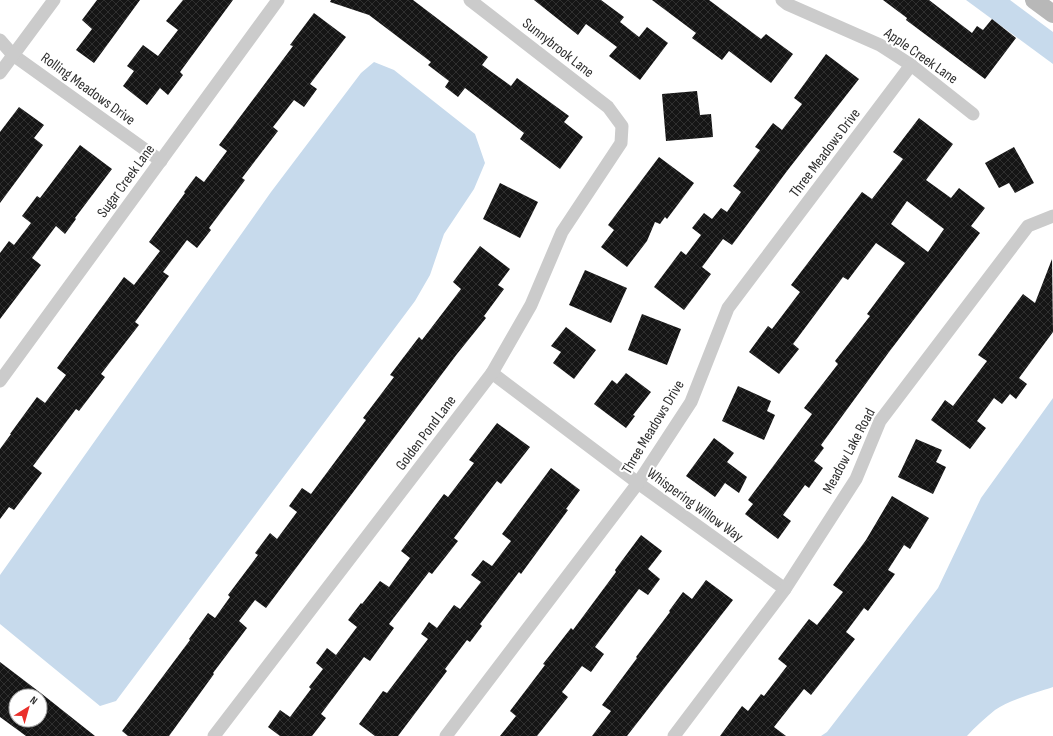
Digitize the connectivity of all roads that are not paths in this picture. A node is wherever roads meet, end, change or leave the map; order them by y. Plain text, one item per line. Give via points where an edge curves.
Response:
1 (54, 0) edge
2 (278, 0) edge
3 (470, 0) edge
4 (782, 0) edge
5 (1034, 0) edge
6 (1053, 14) edge
7 (0, 40) edge
8 (13, 55) junction
9 (911, 65) junction
10 (0, 74) edge
11 (973, 114) dead end
12 (622, 126) joint
13 (161, 161) junction
14 (1053, 216) edge
15 (492, 373) junction
16 (0, 381) edge
17 (638, 483) junction
18 (785, 589) junction
19 (214, 736) edge
20 (446, 736) edge
21 (674, 736) edge

1 - 8 street
2 - 13 street, Sugar Creek Lane
3 - 12 street, Sunnybrook Lane via 608,107
4 - 9 street, Apple Creek Lane via 880,45
5 - 6 street
7 - 8 street, Rolling Meadows Drive
8 - 10 street
8 - 13 street, Rolling Meadows Drive
9 - 11 street, Apple Creek Lane
9 - 17 street, Three Meadows Drive via 728,308 691,402
12 - 15 street, Golden Pond Lane via 622,143 562,232 531,305
13 - 16 street, Sugar Creek Lane
14 - 18 street, Meadow Lake Road via 1028,226 880,421 856,479
15 - 17 street, Whispering Willow Way
15 - 19 street, Golden Pond Lane
17 - 18 street, Whispering Willow Way
17 - 20 street, Three Meadows Drive
18 - 21 street, Meadow Lake Road

